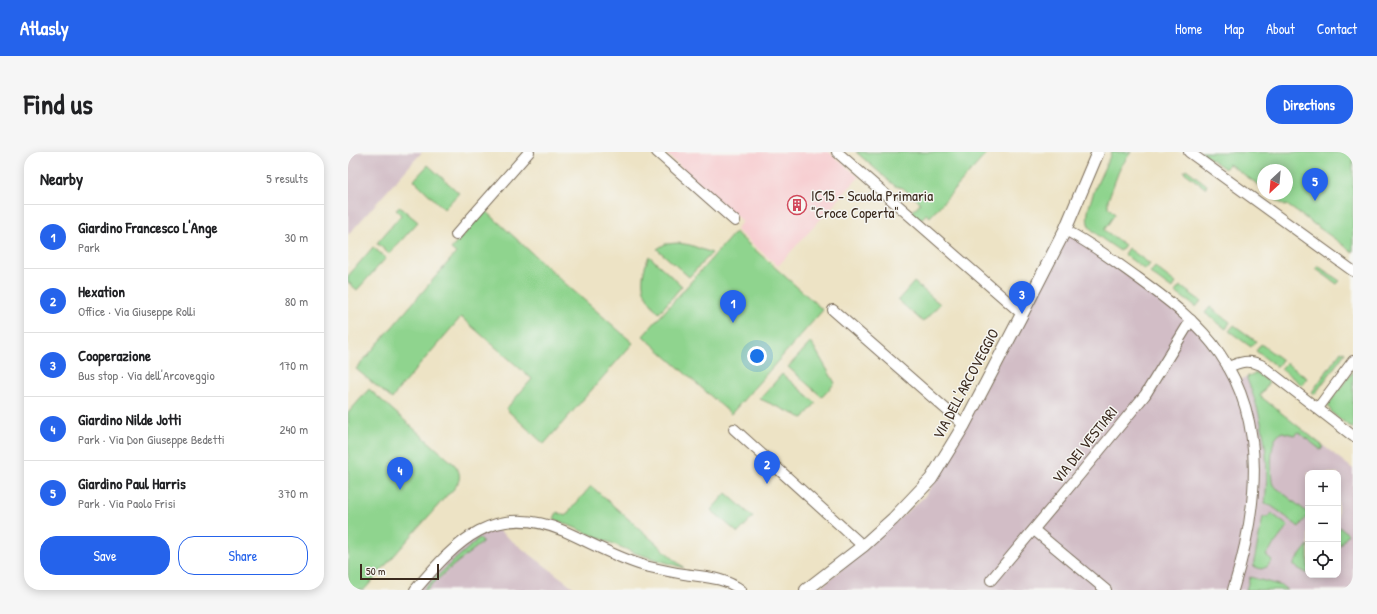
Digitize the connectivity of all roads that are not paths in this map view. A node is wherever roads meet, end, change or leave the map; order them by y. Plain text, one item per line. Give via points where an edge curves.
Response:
1 (530, 152) edge
2 (657, 152) edge
3 (837, 152) edge
4 (1098, 152) edge
5 (1189, 152) edge
6 (735, 221) dead end
7 (1065, 230) junction
8 (456, 236) dead end
9 (1353, 271) edge
10 (833, 310) dead end
11 (1022, 314) junction
12 (1191, 320) junction
13 (1353, 361) edge
14 (1228, 367) junction
15 (1318, 408) junction
16 (964, 425) junction
17 (734, 429) dead end
18 (1353, 436) edge
19 (1034, 530) junction
20 (863, 546) junction
21 (991, 580) dead end
22 (415, 590) edge
23 (741, 590) edge
24 (806, 590) edge
25 (1106, 590) edge
26 (1233, 590) edge

1 - 8 street
2 - 6 street
3 - 11 street
4 - 7 street, VIA DELL'ARCOVEGGIO
5 - 9 street
7 - 11 street, VIA DELL'ARCOVEGGIO
7 - 12 street via 1090,244
10 - 16 street
11 - 16 street, VIA DELL'ARCOVEGGIO
12 - 14 street via 1213,344
12 - 19 street, VIA DEI VESTIARI via 1145,395
13 - 15 street
14 - 15 street via 1241,362 1256,362
14 - 26 street via 1239,390 1250,426 1254,473 1251,517
15 - 18 street
16 - 20 street, VIA DELL'ARCOVEGGIO via 921,491
17 - 20 street
19 - 21 street, VIA DEI VESTIARI
19 - 25 street
20 - 24 street, VIA DELL'ARCOVEGGIO
22 - 23 street via 444,557 472,534 488,526 515,521 548,526 633,562 668,571 724,580

